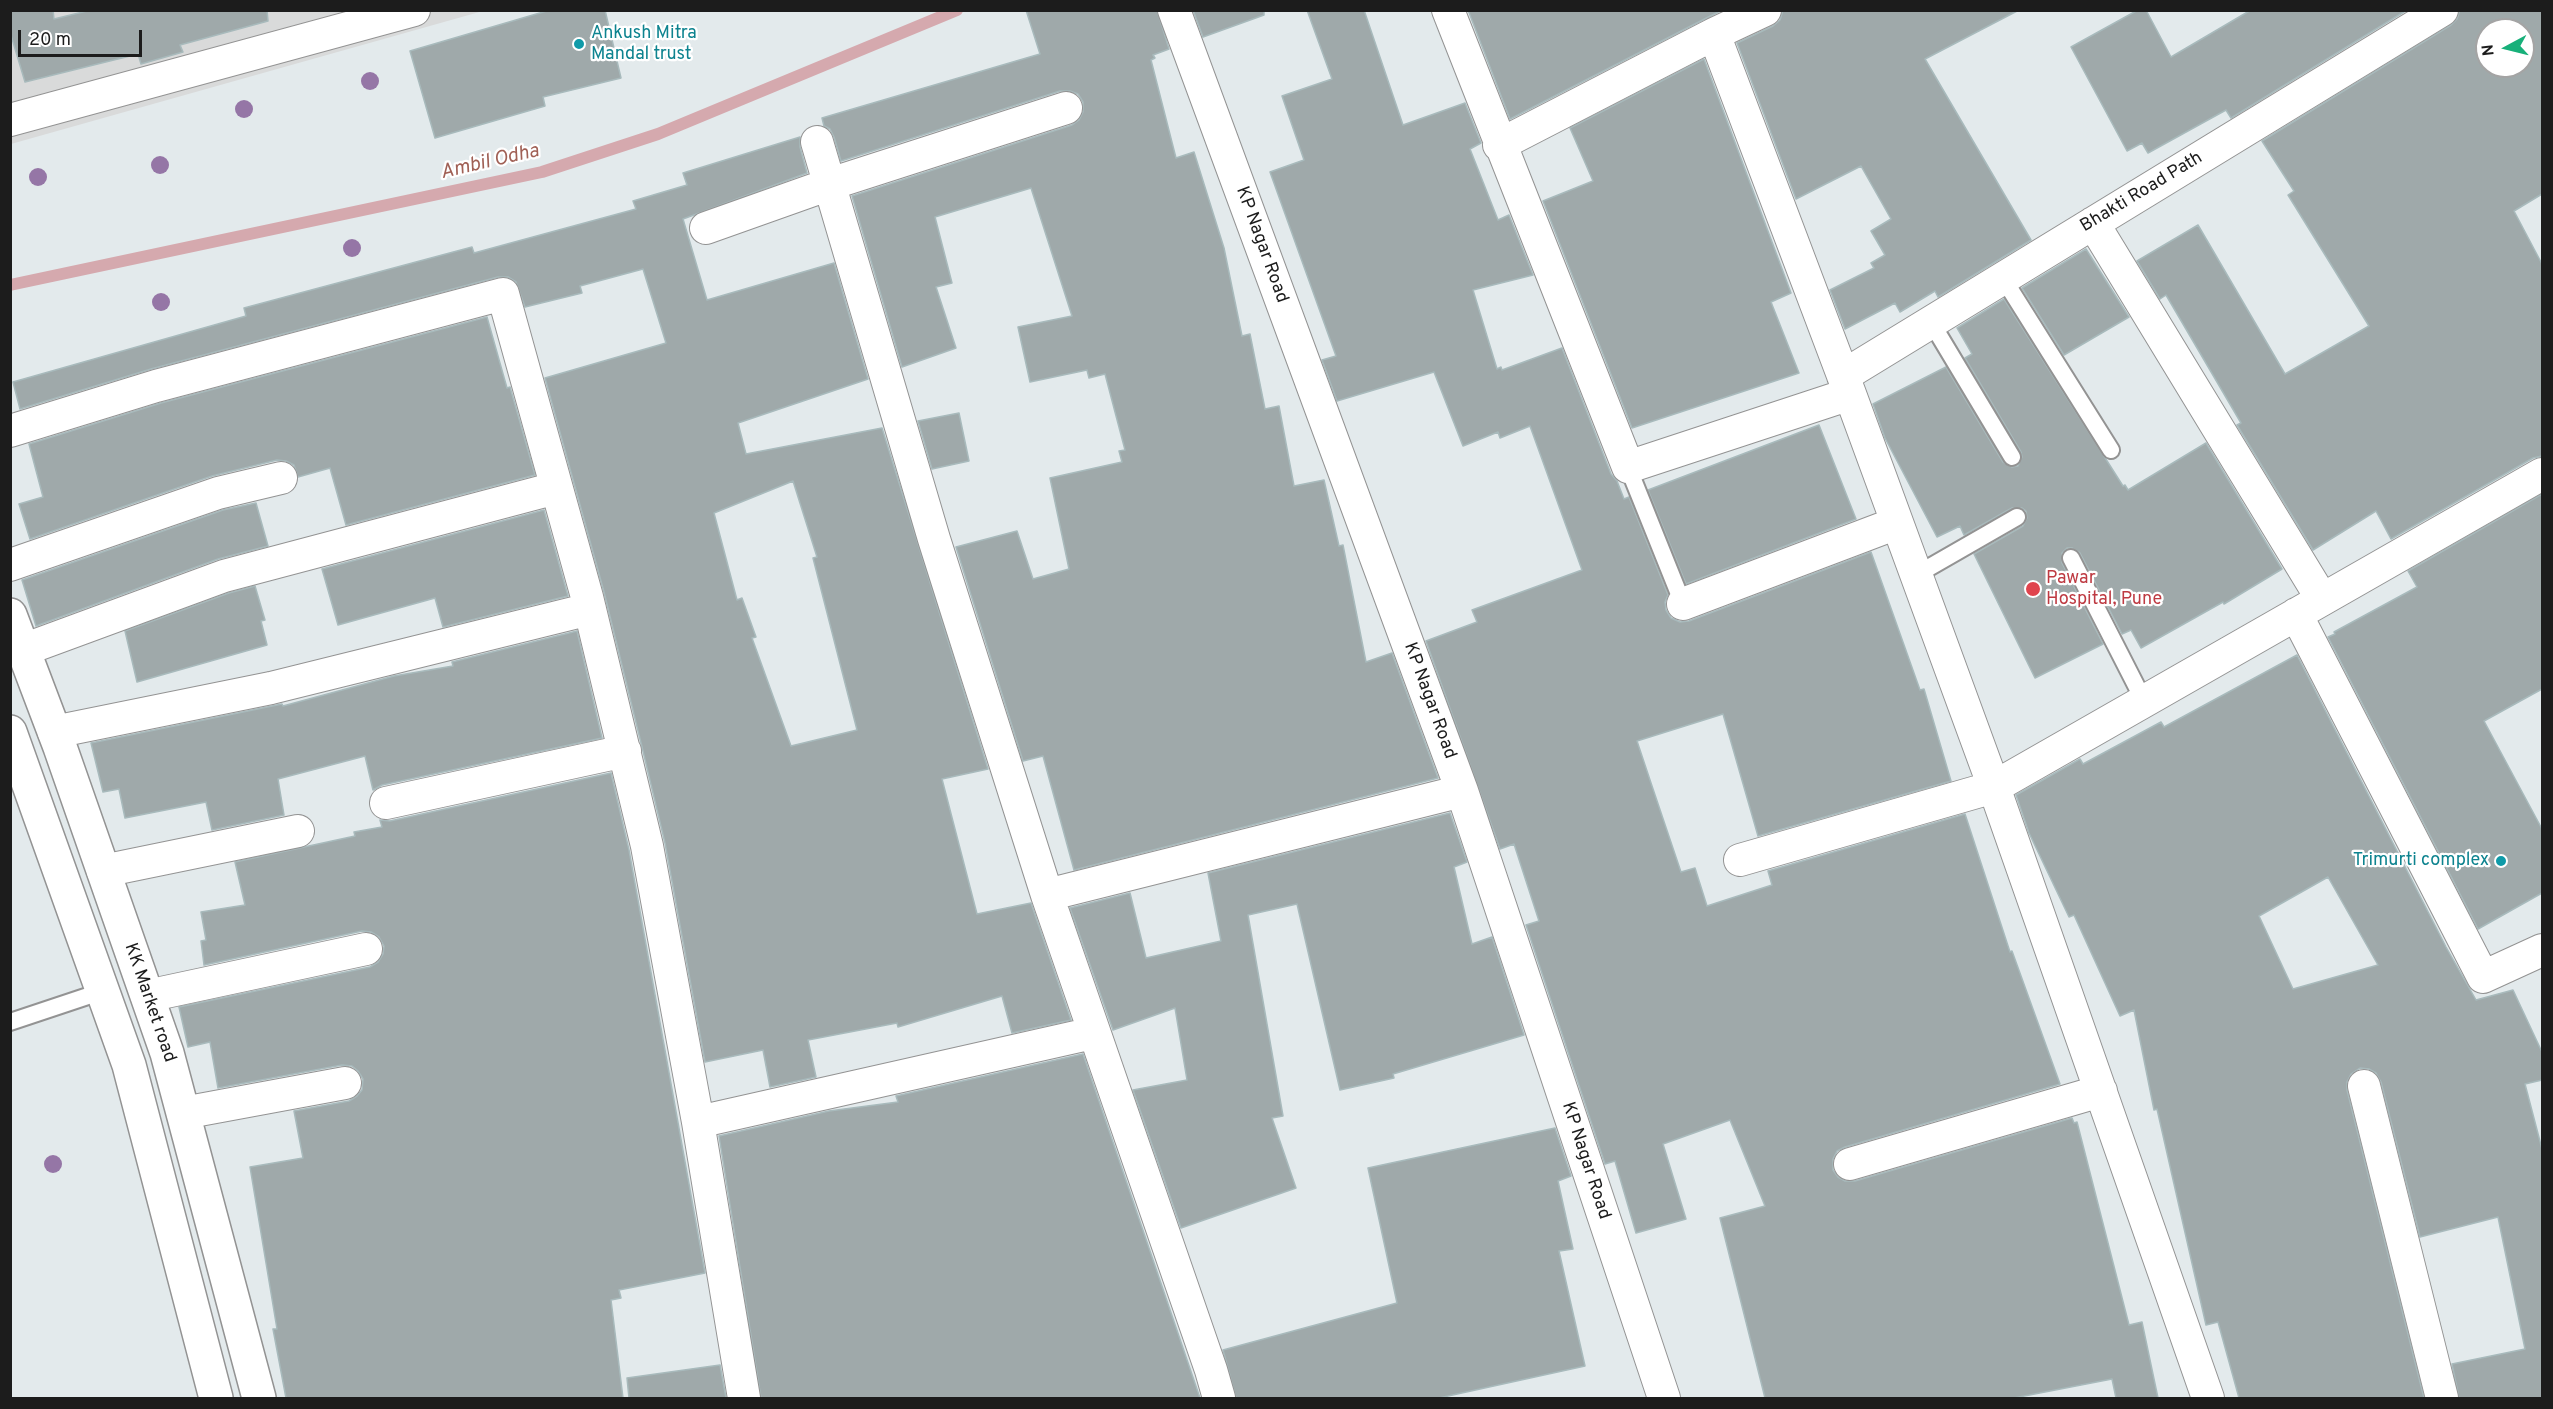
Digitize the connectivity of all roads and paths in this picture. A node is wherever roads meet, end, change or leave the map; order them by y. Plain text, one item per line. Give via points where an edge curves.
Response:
1 (414, 10) edge
2 (1174, 10) edge
3 (1448, 10) edge
4 (1765, 10) edge
5 (2442, 10) edge
6 (1714, 34) junction
7 (1066, 108) dead end
8 (10, 120) edge
9 (817, 142) dead end
10 (1499, 145) junction
11 (830, 184) junction
12 (2093, 224) junction
13 (706, 228) dead end
14 (2003, 278) junction
15 (1931, 322) junction
16 (1846, 385) junction
17 (10, 431) edge
18 (2111, 450) dead end
19 (2012, 457) dead end
20 (1628, 467) junction
21 (2542, 474) edge
22 (282, 478) dead end
23 (556, 488) junction
24 (2017, 517) dead end
25 (1897, 523) junction
26 (2070, 558) dead end
27 (10, 565) edge
28 (1916, 574) junction
29 (1683, 604) joint
30 (2309, 607) junction
31 (590, 609) junction
32 (10, 615) edge
33 (23, 650) junction
34 (2144, 701) junction
35 (10, 732) edge
36 (54, 732) junction
37 (625, 751) junction
38 (1994, 787) junction
39 (1462, 791) junction
40 (386, 803) dead end
41 (298, 831) dead end
42 (1740, 860) dead end
43 (103, 871) junction
44 (1047, 895) junction
45 (366, 949) dead end
46 (2542, 950) edge
47 (103, 991) junction
48 (147, 996) junction
49 (10, 1022) edge
50 (1093, 1033) junction
51 (345, 1083) dead end
52 (2364, 1086) dead end
53 (2101, 1091) junction
54 (183, 1113) junction
55 (698, 1122) junction
56 (1850, 1164) dead end
57 (216, 1398) edge
58 (258, 1398) edge
59 (744, 1398) edge
60 (1219, 1398) edge
61 (1664, 1398) edge
62 (2208, 1398) edge
63 (2442, 1398) edge

1 - 8 street
2 - 39 street, KP Nagar Road
3 - 10 street
4 - 6 street
5 - 12 street, Bhakti Road Path
6 - 10 street
6 - 16 street
7 - 11 street
9 - 11 street
10 - 20 street
11 - 13 street
11 - 44 street via 934,539
12 - 14 street, Bhakti Road Path
12 - 30 street
14 - 15 street, Bhakti Road Path
14 - 18 lane
15 - 16 street, Bhakti Road Path
15 - 19 lane
16 - 20 street, Bhakti Road Path
16 - 25 street
17 - 23 street via 156,386 502,294
20 - 29 lane
21 - 30 street
22 - 27 street via 218,494
23 - 31 street
23 - 33 street via 224,576
24 - 28 lane
25 - 28 street
25 - 29 street
26 - 34 lane
28 - 38 street
30 - 34 street
30 - 46 street via 2483,977
31 - 36 street via 271,688
31 - 37 street
32 - 33 street, KK Market road
33 - 36 street, KK Market road
34 - 38 street
35 - 47 street
36 - 43 street, KK Market road
37 - 40 street
37 - 55 street via 647,846
38 - 42 street
38 - 53 street
39 - 44 street
39 - 61 street, KP Nagar Road
41 - 43 street
43 - 48 street, KK Market road
44 - 50 street
45 - 48 street
47 - 49 lane
47 - 57 street via 129,1065
48 - 54 street, KK Market road
50 - 55 street
50 - 60 street
51 - 54 street
52 - 63 street
53 - 56 street
53 - 62 street
54 - 58 street, KK Market road
55 - 59 street

